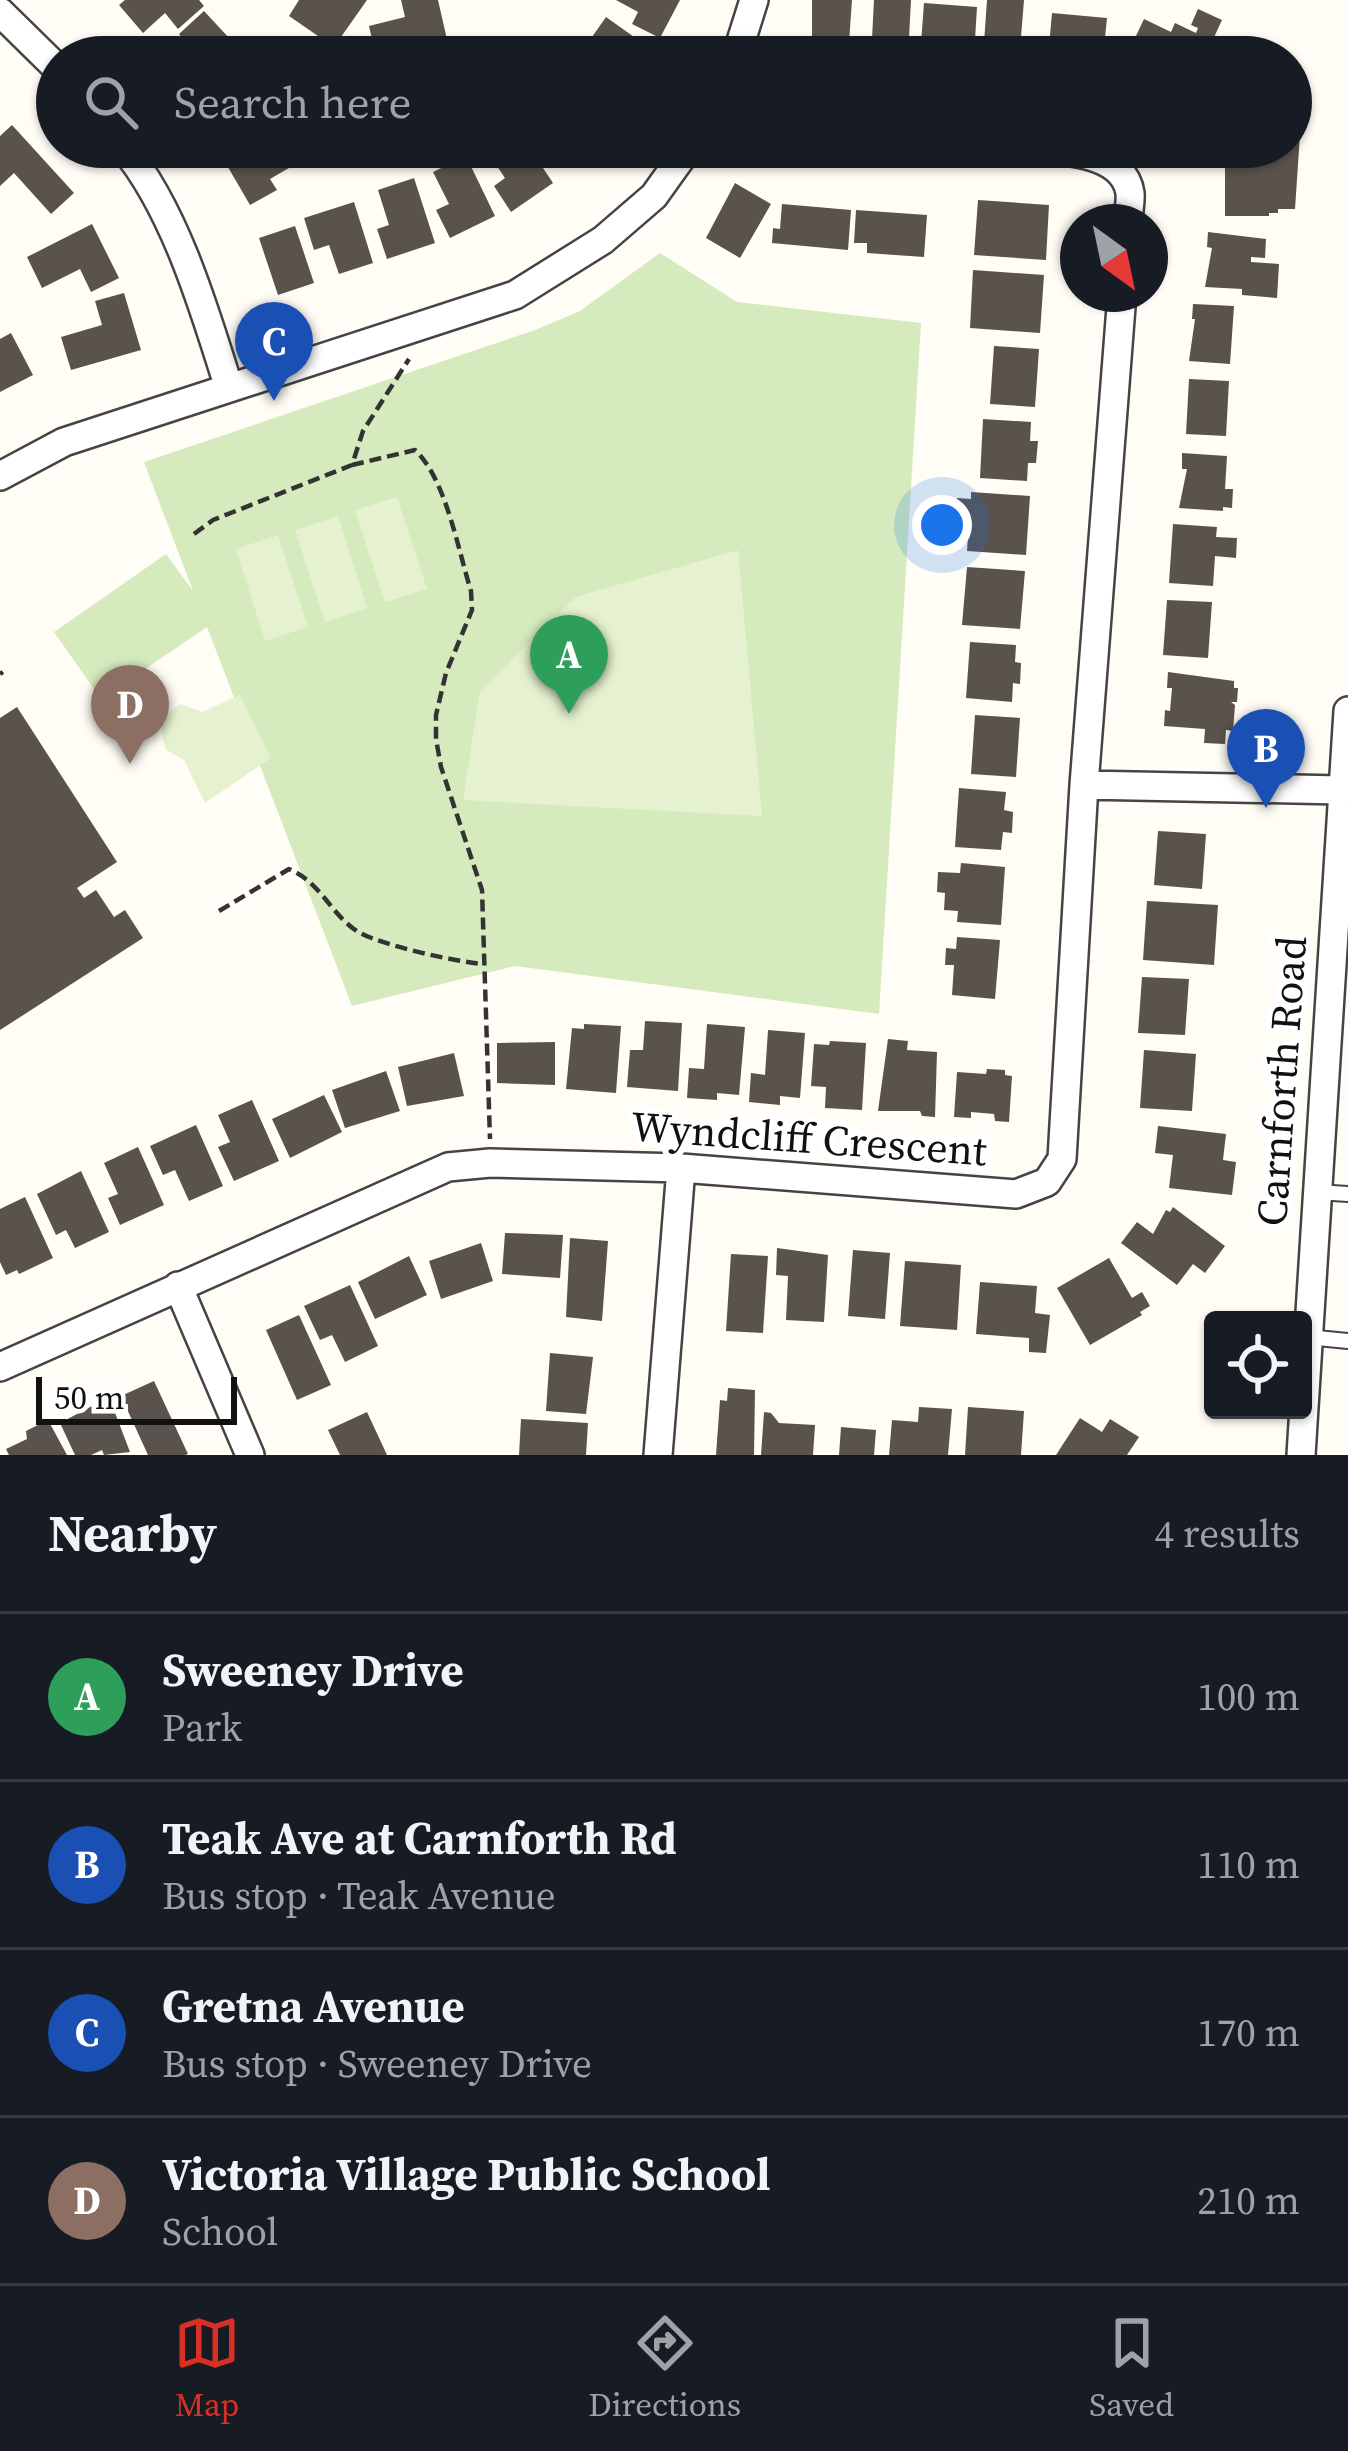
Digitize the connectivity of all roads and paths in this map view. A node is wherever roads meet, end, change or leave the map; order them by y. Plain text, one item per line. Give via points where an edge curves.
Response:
1 (754, 0) edge
2 (0, 12) edge
3 (743, 36) edge
4 (36, 47) edge
5 (139, 168) edge
6 (674, 168) edge
7 (1116, 168) edge
8 (1129, 204) edge
9 (1121, 312) edge
10 (420, 325) junction
11 (229, 388) junction
12 (352, 465) junction
13 (0, 476) edge
14 (194, 534) dead end
15 (1348, 712) edge
16 (1346, 756) edge
17 (1084, 785) junction
18 (1341, 790) junction
19 (1342, 883) edge
20 (219, 910) dead end
21 (482, 964) junction
22 (1337, 1036) edge
23 (490, 1163) junction
24 (681, 1168) junction
25 (1316, 1192) junction
26 (1348, 1194) edge
27 (178, 1286) junction
28 (1309, 1311) edge
29 (1312, 1337) edge
30 (1348, 1341) edge
31 (0, 1367) edge
32 (1303, 1419) edge
33 (250, 1455) edge
34 (658, 1455) edge
35 (1301, 1455) edge

1 - 3 street
2 - 4 street
5 - 11 street via 181,253
6 - 10 street via 654,196 556,273
7 - 8 street
9 - 17 street, Wyndcliff Crescent
10 - 11 street
10 - 12 path
11 - 13 street via 64,442
12 - 14 path
12 - 21 path via 415,450 426,460 471,591 436,739 482,890
15 - 16 street, Carnforth Road
16 - 18 street, Carnforth Road
17 - 18 street
17 - 24 street, Wyndcliff Crescent via 1062,1159 1047,1182 1016,1194
18 - 19 street, Carnforth Road
19 - 22 street, Carnforth Road
20 - 21 path via 289,869 358,932
21 - 23 path
22 - 25 street, Carnforth Road
23 - 24 street, Wyndcliff Crescent
23 - 27 street, Wyndcliff Crescent via 448,1167
24 - 34 street
25 - 26 lane
25 - 28 street, Carnforth Road
27 - 31 street, Wyndcliff Crescent
27 - 33 street
29 - 30 lane
32 - 35 street, Carnforth Road

